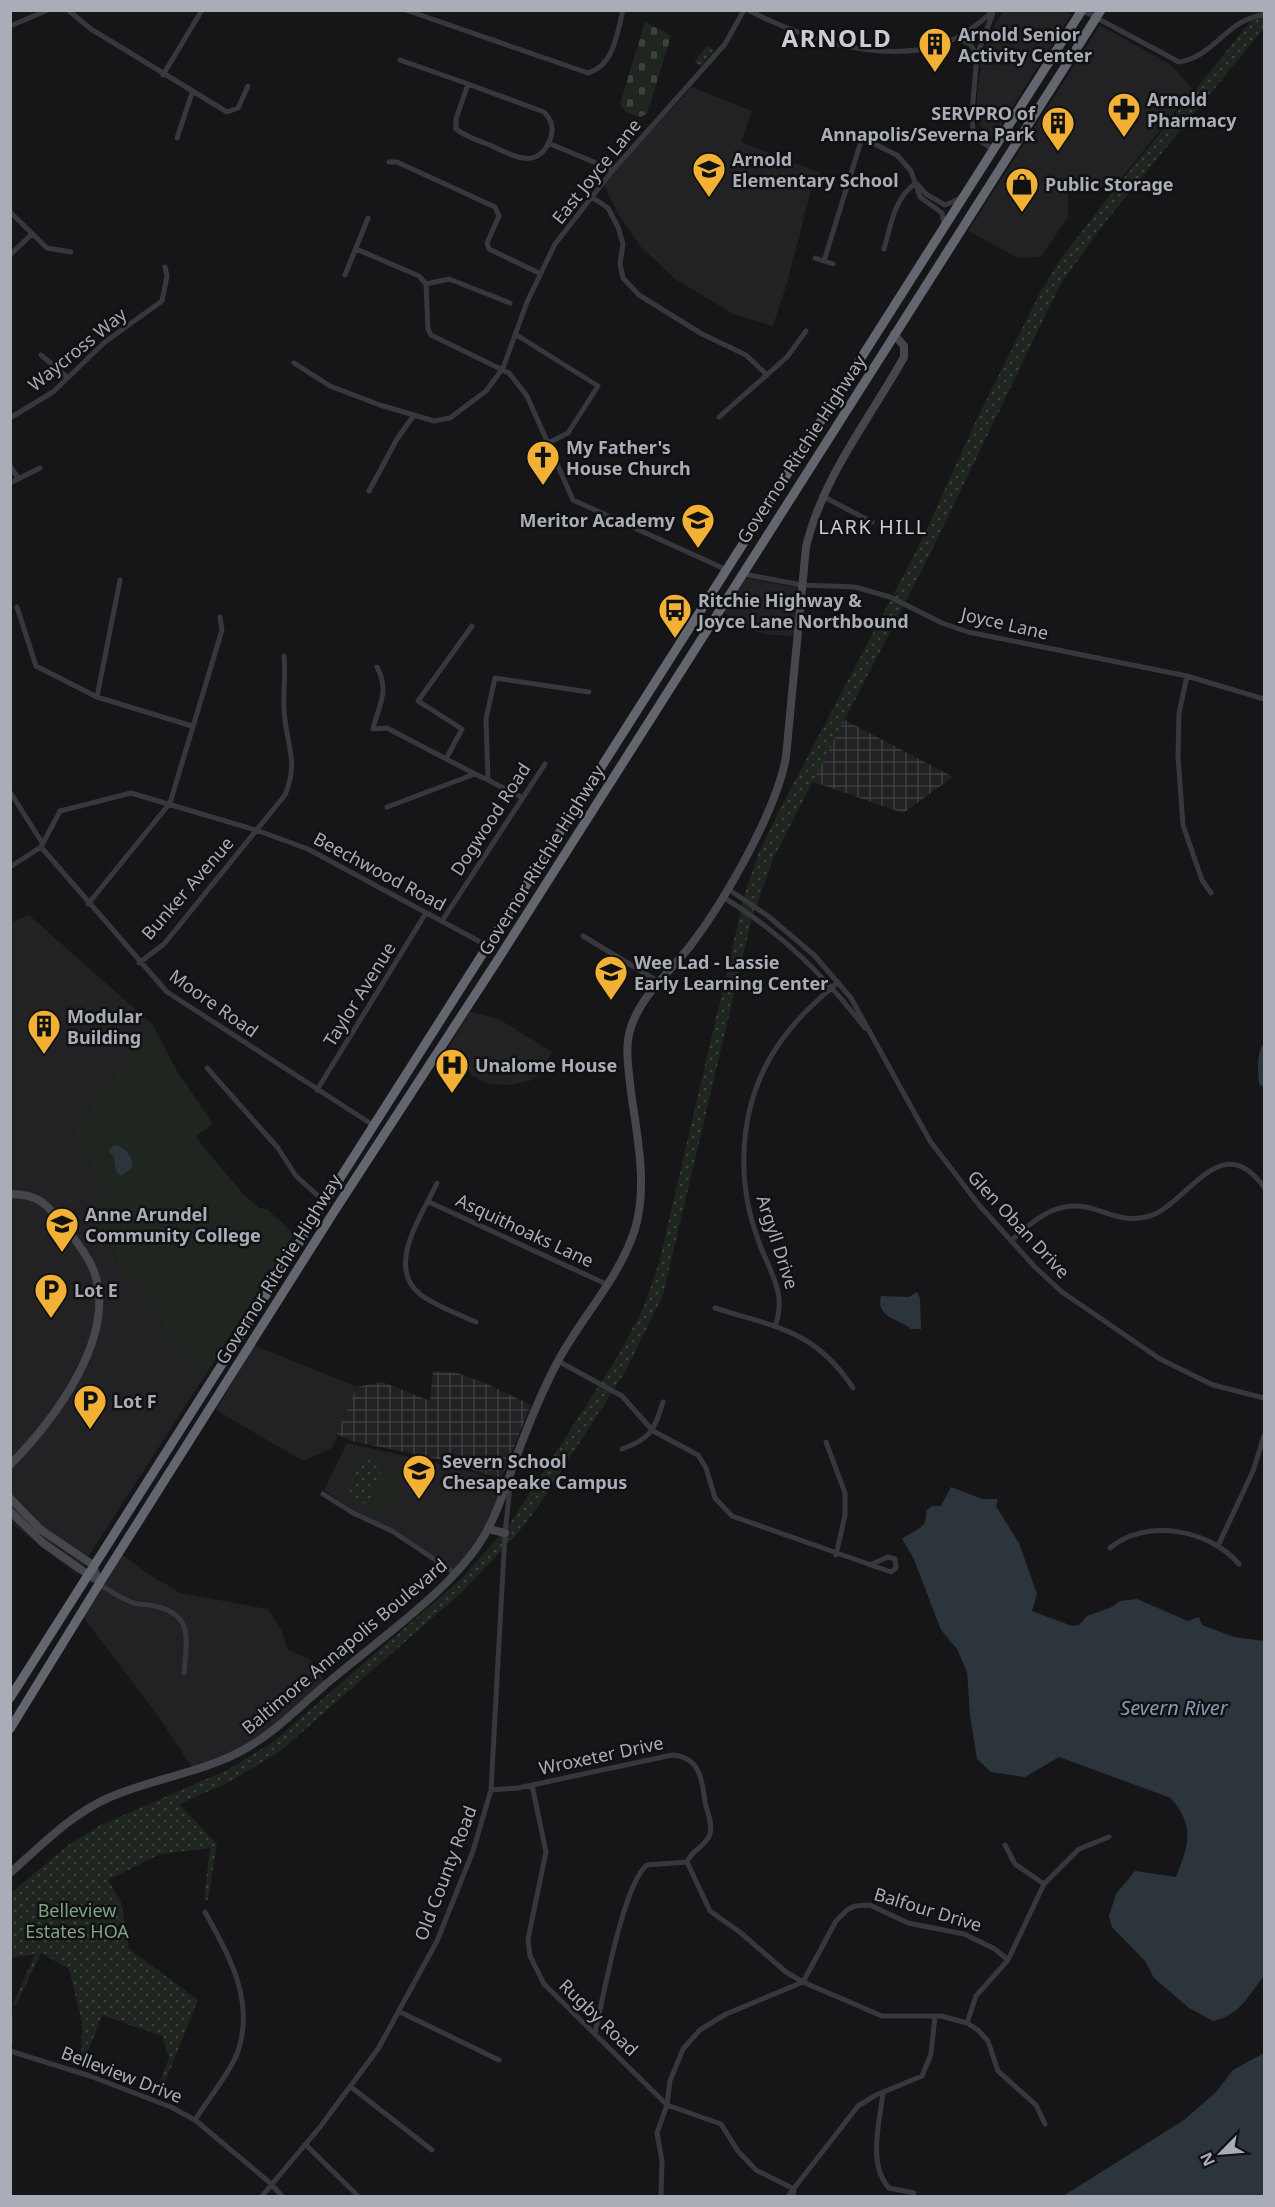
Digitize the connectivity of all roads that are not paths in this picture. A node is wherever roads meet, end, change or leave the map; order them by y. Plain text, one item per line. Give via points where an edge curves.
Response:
1 (48, 10) edge
2 (69, 10) edge
3 (202, 10) edge
4 (406, 10) edge
5 (433, 10) edge
6 (623, 10) edge
7 (746, 10) edge
8 (1082, 10) edge
9 (994, 11) edge
10 (1252, 13) edge
11 (1099, 14) edge
12 (1264, 15) edge
13 (429, 18) junction
14 (10, 26) edge
15 (956, 38) junction
16 (977, 55) junction
17 (400, 60) dead end
18 (163, 75) junction
19 (468, 84) junction
20 (248, 86) dead end
21 (192, 93) junction
22 (177, 138) dead end
23 (548, 143) junction
24 (993, 149) junction
25 (389, 162) dead end
26 (613, 170) junction
27 (916, 183) junction
28 (592, 197) junction
29 (961, 198) junction
30 (10, 212) edge
31 (368, 218) dead end
32 (944, 224) junction
33 (32, 234) junction
34 (356, 249) junction
35 (884, 249) dead end
36 (71, 252) dead end
37 (11, 254) edge
38 (815, 258) dead end
39 (824, 261) junction
40 (833, 264) dead end
41 (165, 267) dead end
42 (540, 273) junction
43 (345, 274) dead end
44 (426, 284) junction
45 (510, 303) dead end
46 (890, 312) junction
47 (806, 331) dead end
48 (515, 334) junction
49 (894, 334) junction
50 (41, 355) dead end
51 (294, 363) dead end
52 (502, 368) junction
53 (766, 375) junction
54 (68, 378) junction
55 (414, 415) junction
56 (718, 417) dead end
57 (10, 418) edge
58 (548, 444) junction
59 (10, 466) edge
60 (40, 468) dead end
61 (18, 478) junction
62 (10, 483) edge
63 (369, 491) dead end
64 (822, 496) junction
65 (872, 522) dead end
66 (743, 543) junction
67 (727, 570) junction
68 (741, 574) junction
69 (120, 580) dead end
70 (802, 585) junction
71 (17, 607) dead end
72 (717, 613) junction
73 (220, 617) dead end
74 (472, 626) dead end
75 (284, 656) dead end
76 (377, 667) dead end
77 (1187, 676) junction
78 (589, 692) dead end
79 (97, 697) junction
80 (1264, 699) edge
81 (192, 726) junction
82 (446, 759) junction
83 (545, 764) dead end
84 (475, 774) junction
85 (488, 780) junction
86 (10, 792) edge
87 (521, 797) junction
88 (170, 803) junction
89 (387, 807) dead end
90 (256, 830) junction
91 (42, 846) junction
92 (546, 852) junction
93 (558, 862) junction
94 (10, 867) edge
95 (728, 889) junction
96 (1210, 893) dead end
97 (723, 897) junction
98 (88, 904) junction
99 (426, 913) junction
100 (442, 921) junction
101 (789, 934) junction
102 (583, 936) dead end
103 (784, 939) junction
104 (486, 945) junction
105 (814, 955) junction
106 (808, 961) junction
107 (139, 963) junction
108 (659, 982) junction
109 (838, 982) junction
110 (833, 987) junction
111 (874, 1039) junction
112 (207, 1068) dead end
113 (317, 1090) junction
114 (373, 1125) junction
115 (342, 1175) junction
116 (353, 1182) junction
117 (437, 1183) dead end
118 (1264, 1188) edge
119 (10, 1194) edge
120 (324, 1201) junction
121 (429, 1202) junction
122 (1012, 1240) junction
123 (608, 1285) junction
124 (715, 1308) dead end
125 (476, 1322) dead end
126 (775, 1326) junction
127 (558, 1361) junction
128 (853, 1388) dead end
129 (1264, 1398) edge
130 (663, 1402) dead end
131 (653, 1431) junction
132 (1264, 1436) edge
133 (826, 1442) dead end
134 (622, 1449) dead end
135 (10, 1466) edge
136 (512, 1470) junction
137 (323, 1494) dead end
138 (10, 1498) edge
139 (10, 1511) edge
140 (488, 1529) junction
141 (505, 1533) junction
142 (1218, 1546) junction
143 (1110, 1548) dead end
144 (836, 1554) junction
145 (870, 1564) dead end
146 (1239, 1564) dead end
147 (91, 1569) junction
148 (455, 1573) junction
149 (99, 1584) junction
150 (184, 1673) dead end
151 (10, 1698) edge
152 (10, 1729) edge
153 (532, 1785) junction
154 (490, 1790) junction
155 (1109, 1837) dead end
156 (1005, 1845) dead end
157 (687, 1862) junction
158 (10, 1873) edge
159 (1044, 1884) junction
160 (205, 1912) dead end
161 (1008, 1960) junction
162 (803, 1982) junction
163 (400, 2012) junction
164 (936, 2016) junction
165 (10, 2017) edge
166 (967, 2023) junction
167 (595, 2033) junction
168 (10, 2041) edge
169 (10, 2051) edge
170 (499, 2060) dead end
171 (351, 2087) junction
172 (883, 2093) junction
173 (667, 2105) junction
174 (195, 2120) junction
175 (1045, 2124) dead end
176 (305, 2144) junction
177 (432, 2150) dead end
178 (271, 2185) junction
179 (794, 2189) junction
180 (914, 2193) dead end
181 (262, 2196) edge
182 (282, 2196) edge
183 (358, 2196) edge
184 (661, 2196) edge
185 (788, 2196) edge
186 (793, 2196) edge

1 - 14 street
2 - 18 street
3 - 18 street
4 - 13 street
5 - 13 street
6 - 13 street via 610,56 604,65 588,74
7 - 15 street via 813,38 872,49 919,50
7 - 26 street, East Joyce Lane via 725,44
8 - 11 street
8 - 24 highway, Governor Ritchie Highway
9 - 15 street
9 - 16 street
10 - 11 street via 1197,55 1183,61 1176,61
10 - 12 street
11 - 49 highway, Governor Ritchie Highway
15 - 16 street via 970,44
16 - 24 street via 972,126 980,141
17 - 19 street
18 - 21 street
19 - 23 street via 542,110 552,127
19 - 23 street via 455,122 459,131 523,159 538,156
20 - 21 street via 238,108 227,112
21 - 22 street
23 - 26 street
24 - 29 highway, Governor Ritchie Highway
25 - 42 street via 397,162 495,207 499,216 487,243 489,249
26 - 28 street, East Joyce Lane
27 - 29 street via 945,205
27 - 32 street via 918,195 942,213
27 - 35 street via 898,201
27 - 39 street via 897,155 862,138
28 - 42 street, East Joyce Lane via 555,244
28 - 53 street via 608,208 618,227 623,244 623,278 639,295 702,334 746,355
29 - 32 highway, Governor Ritchie Highway
30 - 33 street
31 - 34 street
32 - 46 highway, Governor Ritchie Highway
33 - 36 street via 46,248
33 - 37 street
34 - 43 street
34 - 44 street via 419,276
38 - 39 street
39 - 40 street
41 - 54 street, Waycross Way via 162,301 105,342
42 - 48 street, East Joyce Lane
44 - 45 street via 449,279
44 - 52 street via 431,335
46 - 49 highway via 888,324
46 - 66 highway, Governor Ritchie Highway
47 - 53 street via 799,344
48 - 52 street, East Joyce Lane
48 - 58 street via 598,386 568,433
49 - 64 street, Baltimore Annapolis Boulevard via 904,346 904,357
49 - 68 highway, Governor Ritchie Highway
50 - 54 street
51 - 55 street, East Joyce Lane via 330,386
52 - 55 street, East Joyce Lane via 486,391 450,418 434,422
52 - 58 street via 527,396
53 - 56 street
54 - 57 street, Waycross Way via 53,392
55 - 63 street
58 - 67 street via 573,500
59 - 61 street
60 - 61 street
61 - 62 street
64 - 65 street
64 - 70 street, Baltimore Annapolis Boulevard via 806,548
66 - 67 highway, Governor Ritchie Highway
66 - 68 highway via 735,565
67 - 72 highway via 733,578
67 - 92 highway, Governor Ritchie Highway
68 - 70 street, Joyce Lane
68 - 72 highway, Governor Ritchie Highway
69 - 79 street
70 - 77 street, Joyce Lane via 855,587 891,597 968,632
70 - 95 street, Baltimore Annapolis Boulevard via 783,772 769,809
71 - 79 street via 36,666
72 - 93 highway, Governor Ritchie Highway
73 - 81 street via 222,630
74 - 82 street via 418,700 462,729
75 - 90 street, Bunker Avenue via 284,709 293,759 292,779 285,795
76 - 82 street via 384,681 384,695 374,729 387,728
77 - 80 street, Joyce Lane
77 - 96 street via 1179,713 1183,825
78 - 85 street via 495,678 486,719
79 - 81 street
81 - 88 street
82 - 84 street
83 - 87 street, Dogwood Road
84 - 85 street
84 - 89 street
85 - 87 street
86 - 91 street, Moore Road
87 - 100 street, Dogwood Road
88 - 90 street, Beechwood Road
88 - 91 street, Beechwood Road via 131,793 60,811
88 - 98 street
90 - 99 street, Beechwood Road via 308,849
90 - 107 street, Bunker Avenue via 164,944
91 - 94 street
91 - 98 street, Moore Road
92 - 93 highway
92 - 104 highway, Governor Ritchie Highway
93 - 116 highway, Governor Ritchie Highway
95 - 97 street, Baltimore Annapolis Boulevard
95 - 101 street, Glen Oban Drive
97 - 103 street, Glen Oban Drive
97 - 108 street, Baltimore Annapolis Boulevard via 690,946
98 - 107 street, Moore Road
99 - 100 street, Beechwood Road
99 - 113 street, Taylor Avenue
100 - 104 street, Beechwood Road
101 - 103 street
101 - 105 street, Glen Oban Drive
102 - 108 street
103 - 106 street, Glen Oban Drive
104 - 114 highway, Governor Ritchie Highway
105 - 106 street
105 - 109 street, Glen Oban Drive
106 - 110 street, Glen Oban Drive
107 - 113 street, Moore Road via 167,992
108 - 123 street, Baltimore Annapolis Boulevard via 638,1009 629,1031 627,1053 638,1144 639,1210 632,1237
109 - 110 street, Argyll Drive
109 - 111 street, Glen Oban Drive
110 - 111 street, Glen Oban Drive
110 - 126 street, Argyll Drive via 783,1037 759,1081 747,1118 743,1157 746,1192 753,1227 780,1291 780,1315
111 - 122 street, Glen Oban Drive via 930,1141 958,1180
112 - 120 street via 278,1148 296,1176
113 - 114 street, Moore Road
114 - 115 highway, Governor Ritchie Highway
115 - 116 highway
115 - 120 highway, Governor Ritchie Highway
116 - 149 highway, Governor Ritchie Highway
117 - 121 street
118 - 122 street via 1257,1177 1245,1170 1221,1166 1207,1171 1173,1203 1152,1216 1129,1219 1085,1206 1062,1206 1041,1215
119 - 135 street via 31,1195 46,1204 84,1250 94,1271 98,1293 96,1325 85,1363 45,1426
120 - 147 highway, Governor Ritchie Highway
121 - 123 street, Asquithoaks Lane
121 - 125 street via 407,1247 407,1272 419,1293
122 - 129 street, Glen Oban Drive via 1062,1292 1160,1359 1213,1385
123 - 127 street, Baltimore Annapolis Boulevard
124 - 126 street
126 - 128 street via 815,1345
127 - 131 street via 622,1396
127 - 136 street, Baltimore Annapolis Boulevard
130 - 131 street
131 - 134 street
131 - 144 street via 698,1455 715,1498 732,1516
132 - 142 street via 1253,1471
133 - 144 street via 845,1493
136 - 140 street, Baltimore Annapolis Boulevard
136 - 141 street, Old County Road
137 - 148 street via 392,1531
138 - 147 street via 40,1529
139 - 147 street via 43,1543
140 - 141 street
140 - 148 street, Baltimore Annapolis Boulevard
141 - 154 street, Old County Road
142 - 143 street via 1190,1532 1176,1531 1124,1537
142 - 146 street
144 - 145 street
147 - 149 street
147 - 151 highway, Governor Ritchie Highway
148 - 158 street, Baltimore Annapolis Boulevard via 249,1746 225,1759 135,1787 92,1806
149 - 150 street via 133,1603 163,1609 181,1618 187,1639
149 - 152 highway, Governor Ritchie Highway
153 - 154 street, Wroxeter Drive
153 - 157 street, Wroxeter Drive via 672,1755 687,1758 697,1766 702,1778 711,1824 707,1840
153 - 167 street, Rugby Road via 546,1852 528,1929 530,1956 544,1984
154 - 163 street, Old County Road via 446,1921
155 - 159 street via 1079,1849
156 - 159 street via 1015,1864
157 - 162 street via 710,1911
157 - 167 street via 647,1865 636,1878
159 - 161 street
160 - 174 street via 238,1975 243,2026 239,2050
161 - 162 street, Balfour Drive via 978,1939 908,1923 862,1904 841,1915
161 - 166 street via 976,1996
162 - 164 street via 882,2016
162 - 173 street via 728,2012 696,2034 683,2049 670,2081
163 - 170 street
163 - 171 street, Old County Road
164 - 166 street
164 - 172 street via 931,2054 922,2076
165 - 168 street
166 - 175 street via 983,2035 998,2071 1036,2105
167 - 173 street, Rugby Road
169 - 174 street, Belleview Drive via 144,2095
171 - 176 street, Old County Road
171 - 177 street
172 - 179 street via 858,2106
172 - 180 street via 877,2142 881,2175 889,2188
173 - 179 street, Rugby Road via 721,2124 756,2170
173 - 184 street via 657,2133 662,2161
174 - 178 street, Belleview Drive
176 - 178 street, Old County Road
176 - 183 street
178 - 181 street, Old County Road
178 - 182 street, Belleview Drive
179 - 185 street
179 - 186 street

